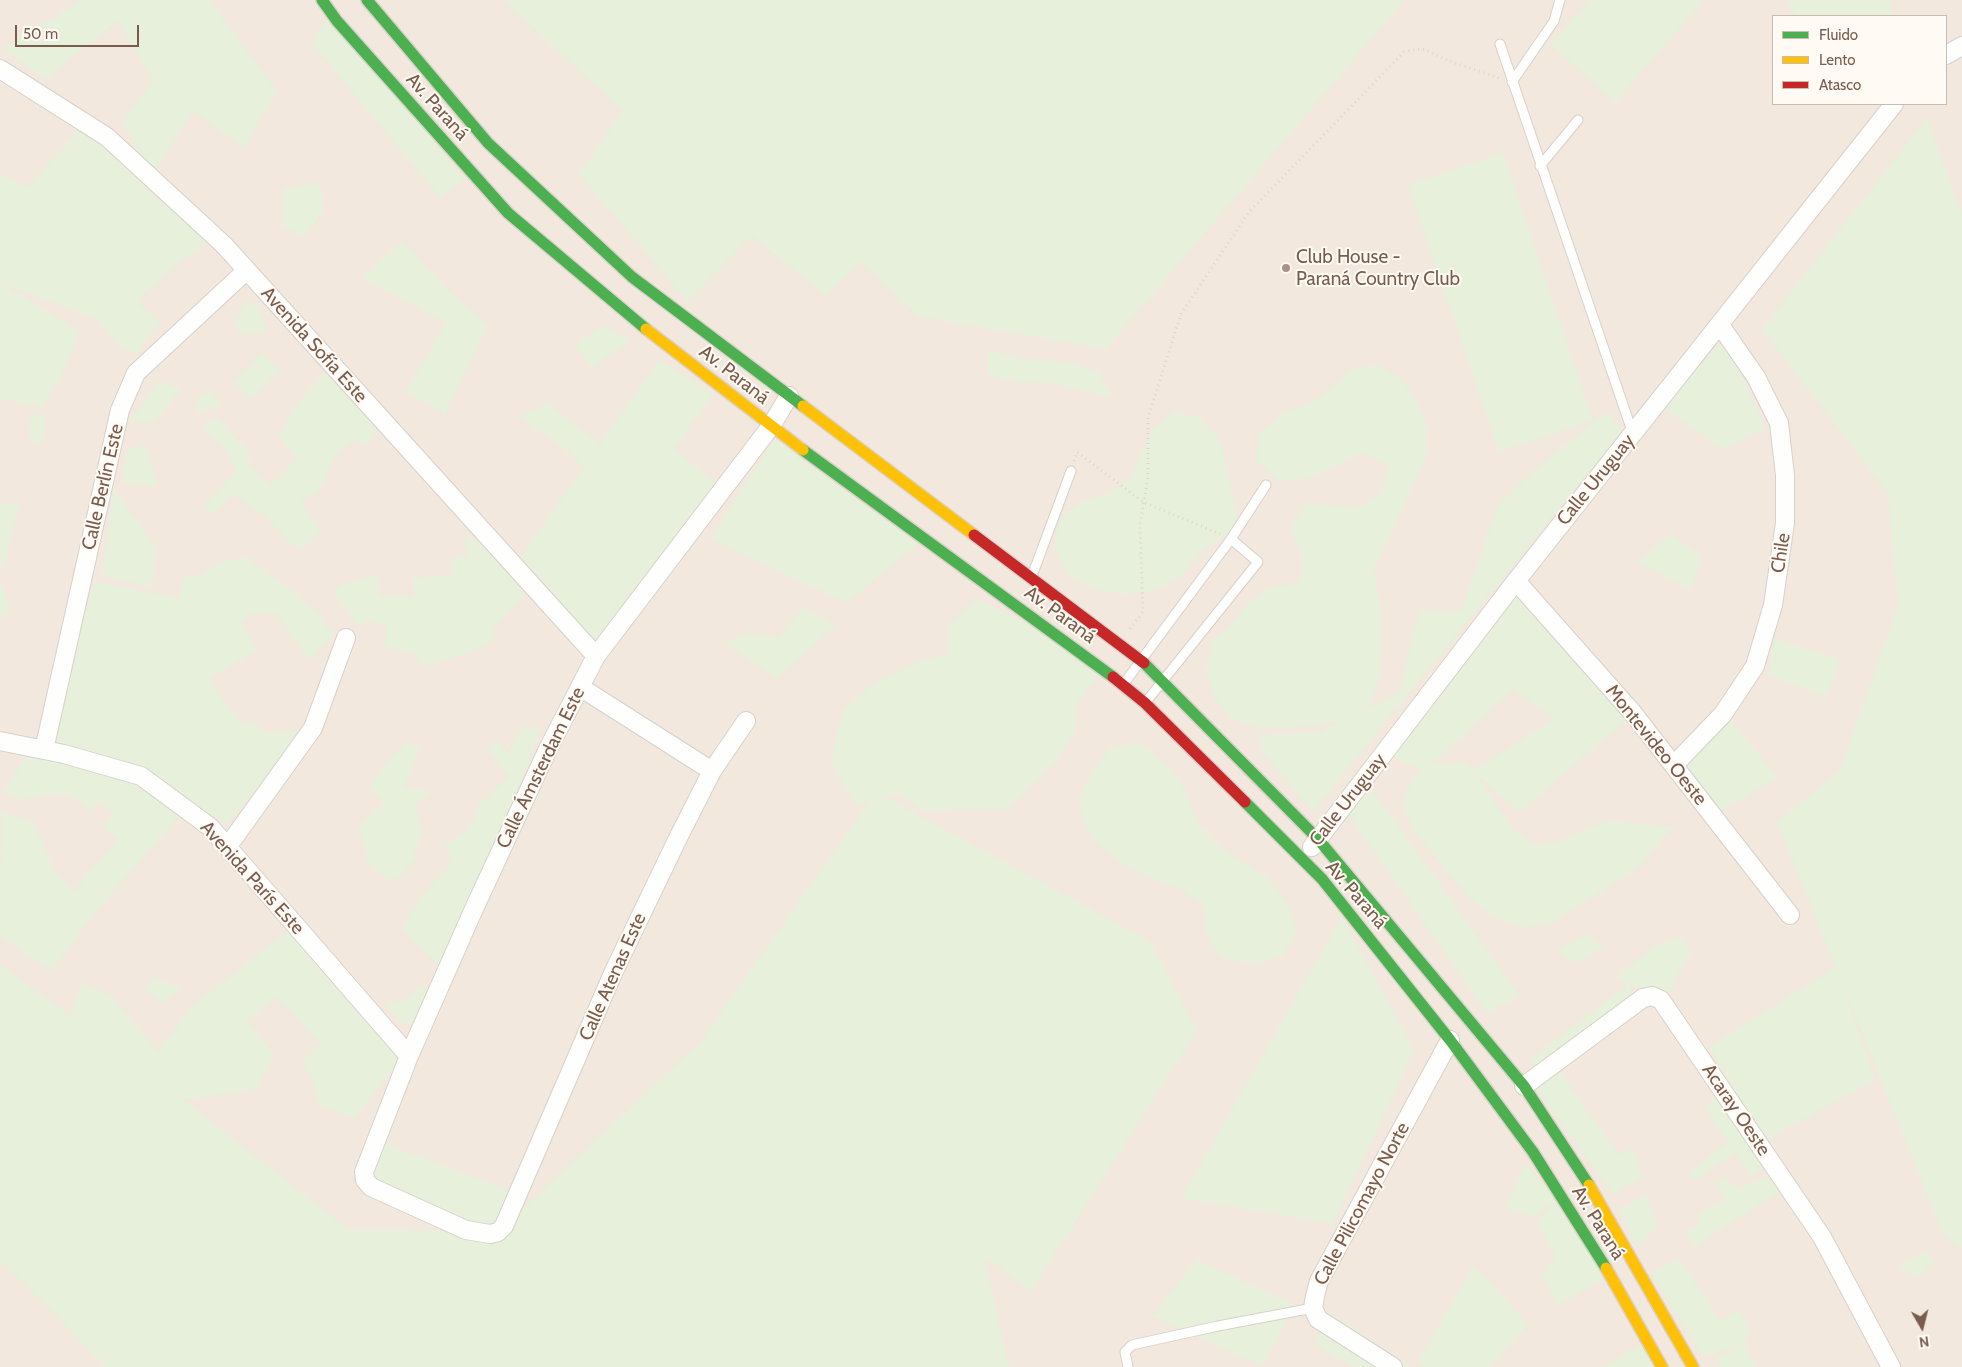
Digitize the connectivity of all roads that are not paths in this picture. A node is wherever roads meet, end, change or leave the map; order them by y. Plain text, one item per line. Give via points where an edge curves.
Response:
1 (322, 0) edge
2 (367, 0) edge
3 (1560, 0) edge
4 (1500, 44) dead end
5 (1962, 46) edge
6 (1947, 54) edge
7 (0, 69) edge
8 (1512, 82) junction
9 (1893, 105) edge
10 (1578, 120) dead end
11 (1540, 166) junction
12 (247, 270) junction
13 (1720, 326) junction
14 (789, 396) junction
15 (771, 426) junction
16 (1633, 434) junction
17 (1071, 471) dead end
18 (1266, 485) dead end
19 (1231, 539) junction
20 (1031, 578) junction
21 (1516, 581) junction
22 (346, 638) dead end
23 (596, 656) junction
24 (1142, 661) junction
25 (1164, 681) junction
26 (1123, 684) junction
27 (580, 687) junction
28 (1145, 703) junction
29 (746, 720) dead end
30 (0, 741) edge
31 (44, 750) junction
32 (1674, 765) junction
33 (712, 771) junction
34 (1318, 839) junction
35 (228, 846) junction
36 (1302, 860) junction
37 (1790, 916) dead end
38 (1450, 1040) junction
39 (409, 1056) junction
40 (1524, 1086) junction
41 (365, 1180) joint
42 (1313, 1308) junction
43 (1647, 1313) junction
44 (1128, 1367) edge
45 (1393, 1367) edge
46 (1662, 1367) edge
47 (1693, 1367) edge
48 (1891, 1367) edge

1 - 15 street, Av. Paraná via 337,21 508,213 625,313
2 - 14 street, Av. Paraná via 488,143 632,277
3 - 8 lane via 1554,20
4 - 8 lane
5 - 6 street
7 - 12 street, Avenida Sofía Este via 107,137
8 - 11 lane
9 - 13 street, Calle Uruguay
10 - 11 lane
11 - 16 lane
12 - 23 street, Avenida Sofía Este
12 - 31 street, Calle Berlín Este via 136,373 120,410
13 - 16 street, Calle Uruguay
13 - 32 street, Chile via 1756,377 1779,423 1785,475 1785,523 1773,605 1755,666 1723,714
14 - 15 street, Calle Ámsterdam Este
14 - 20 street, Av. Paraná
15 - 23 street, Calle Ámsterdam Este
15 - 26 street, Av. Paraná
16 - 21 street, Calle Uruguay
17 - 20 lane
18 - 19 lane
19 - 24 lane
19 - 25 lane via 1258,562
20 - 24 street, Av. Paraná
21 - 32 street, Montevideo Oeste via 1632,712
21 - 34 street, Calle Uruguay
22 - 35 street via 313,728
23 - 27 street, Calle Ámsterdam Este
24 - 25 street, Av. Paraná
24 - 26 lane
25 - 28 lane
25 - 34 street, Av. Paraná
26 - 28 street, Av. Paraná
27 - 33 street
27 - 39 street, Calle Ámsterdam Este via 472,911
28 - 36 street, Av. Paraná
29 - 33 street, Calle Atenas Este
30 - 31 street, Avenida París Este
31 - 35 street, Avenida París Este via 141,776 210,827
32 - 37 street, Montevideo Oeste
33 - 41 street, Calle Atenas Este via 614,971 504,1226 490,1234 466,1230 371,1187
34 - 36 street, Calle Uruguay
34 - 40 street, Av. Paraná
35 - 39 street, Avenida París Este
36 - 38 street, Av. Paraná via 1357,921
38 - 42 street, Calle Pilicomayo Norte via 1319,1281
38 - 43 street, Av. Paraná via 1533,1152 1595,1249
39 - 41 street, Calle Ámsterdam Este via 364,1172
40 - 43 street, Av. Paraná via 1597,1197
40 - 48 street, Acaray Oeste via 1643,998 1652,996 1662,1000 1822,1236
42 - 44 lane via 1132,1345 1126,1352
42 - 45 street, Calle Pilicomayo Norte via 1318,1319
43 - 46 street, Av. Paraná
43 - 47 street, Av. Paraná

